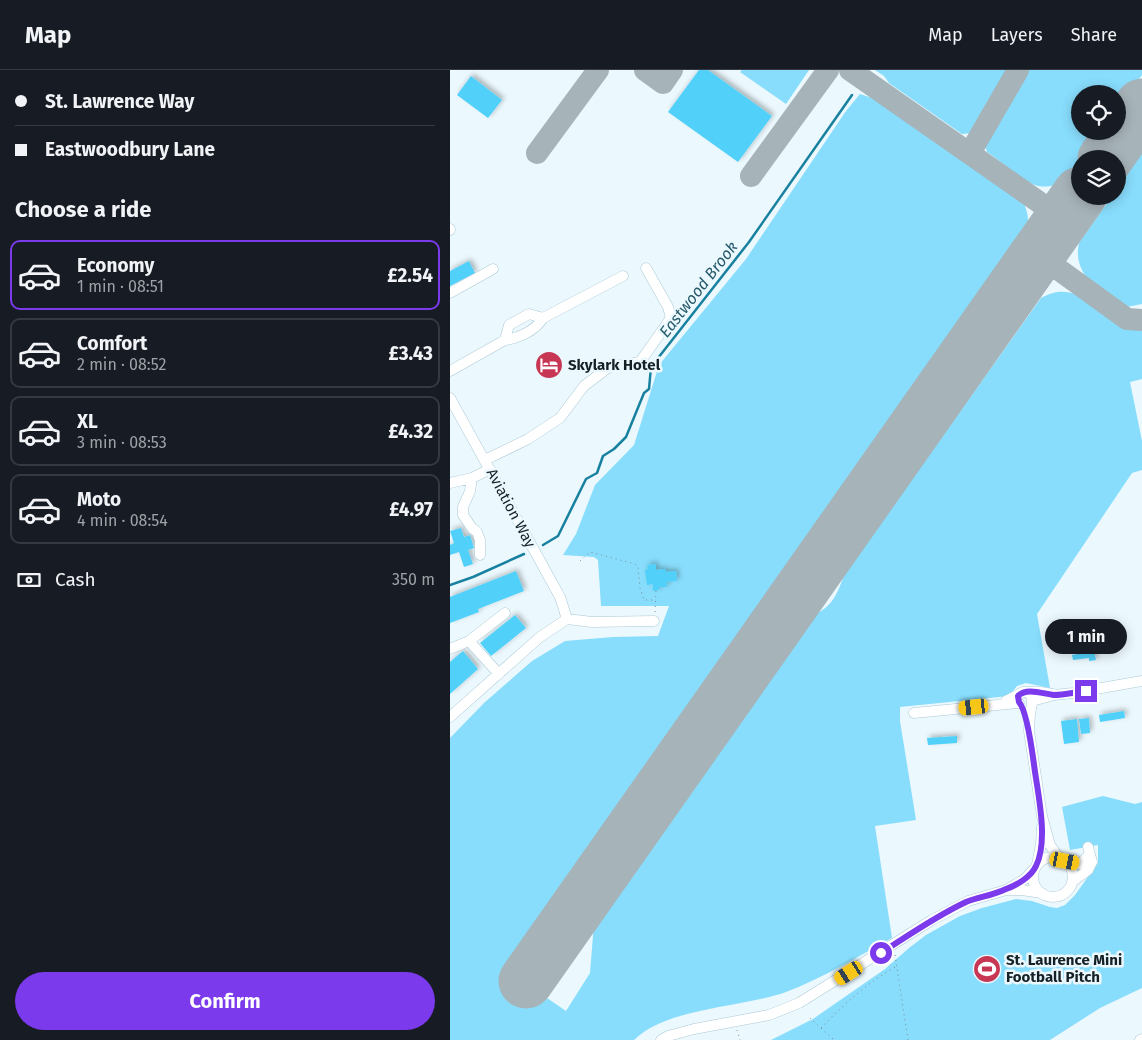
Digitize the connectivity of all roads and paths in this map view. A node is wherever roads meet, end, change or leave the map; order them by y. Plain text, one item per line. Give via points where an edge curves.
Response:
1 (646, 268) dead end
2 (492, 269) dead end
3 (623, 276) dead end
4 (450, 293) edge
5 (543, 318) junction
6 (505, 340) junction
7 (450, 371) edge
8 (450, 398) edge
9 (485, 460) junction
10 (490, 469) junction
11 (472, 478) junction
12 (450, 483) edge
13 (480, 554) dead end
14 (580, 561) dead end
15 (656, 591) dead end
16 (656, 600) junction
17 (505, 613) dead end
18 (567, 619) junction
19 (654, 620) joint
20 (469, 641) junction
21 (450, 650) edge
22 (500, 674) junction
23 (1142, 681) edge
24 (1026, 700) junction
25 (914, 713) dead end
26 (450, 717) edge
27 (1042, 816) junction
28 (1062, 859) junction
29 (1036, 867) junction
30 (1072, 882) junction
31 (1006, 890) junction
32 (1042, 893) junction
33 (897, 943) junction
34 (897, 965) junction
35 (810, 1018) dead end
36 (735, 1022) junction
37 (821, 1028) junction
38 (661, 1040) edge
39 (740, 1040) edge
40 (834, 1040) edge
41 (908, 1040) edge

1 - 9 street via 671,318 640,362 609,368 584,386 560,418 528,439
2 - 4 street
3 - 5 street
5 - 6 street via 538,326
5 - 6 street via 530,314 509,325
6 - 7 street
8 - 9 street, Aviation Way
9 - 10 street, Aviation Way
10 - 11 street
10 - 18 street, Aviation Way via 560,597
11 - 12 street
11 - 13 street via 463,515 477,532
14 - 16 path via 590,552 635,564 644,600
15 - 16 path
16 - 19 path
17 - 20 street
18 - 19 street via 592,622
18 - 22 street via 540,636
20 - 21 street
20 - 22 street
22 - 26 street
23 - 24 street via 1054,695 1040,692
24 - 25 street
24 - 27 street
27 - 28 street via 1050,845
27 - 29 street
28 - 29 street via 1048,857
28 - 30 street via 1073,872
28 - 30 street via 1080,864 1089,851 1092,862 1088,870
29 - 31 street via 1025,879
29 - 32 street via 1033,878
30 - 32 street via 1060,896
31 - 32 street
31 - 33 street via 968,901
33 - 34 path
33 - 36 street via 799,1003
34 - 37 path via 845,1003
34 - 41 path
35 - 37 path
36 - 38 street via 694,1029
36 - 39 path
37 - 40 path

